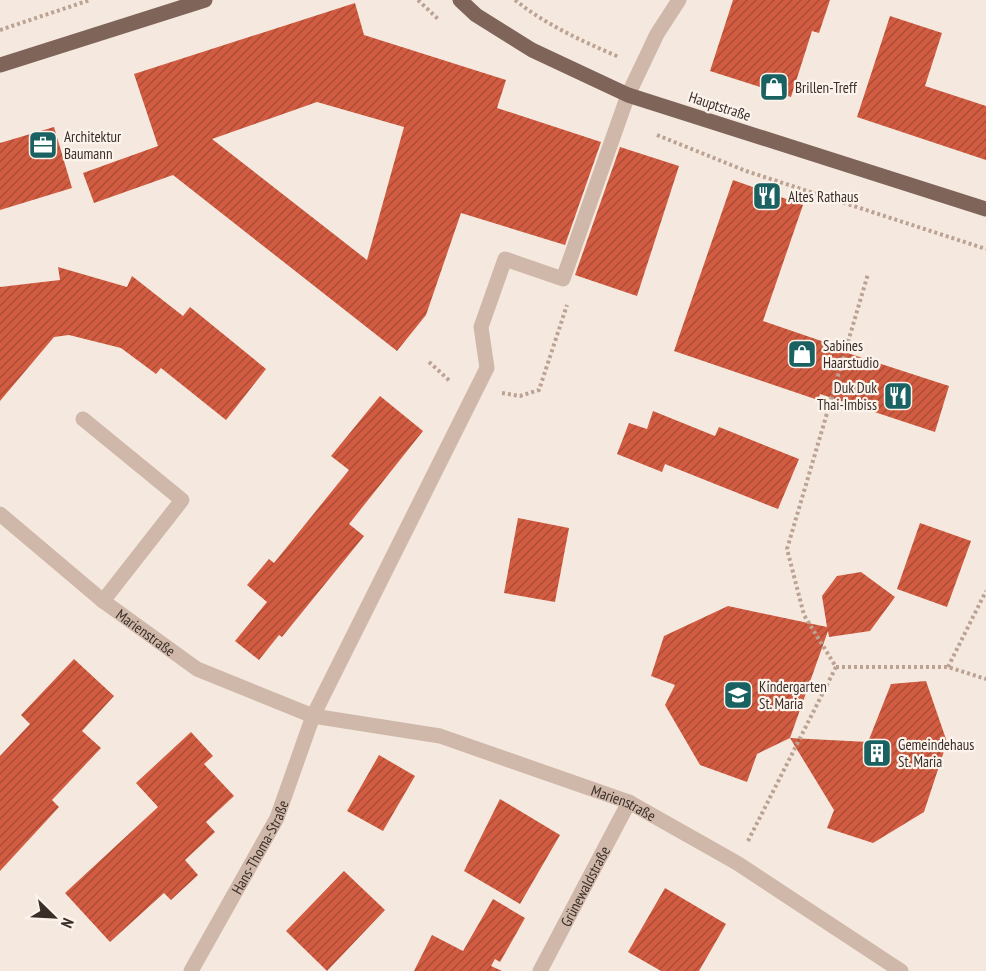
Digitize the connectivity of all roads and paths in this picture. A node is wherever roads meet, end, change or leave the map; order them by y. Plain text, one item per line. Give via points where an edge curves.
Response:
1 (90, 0) edge
2 (205, 0) edge
3 (460, 0) edge
4 (514, 0) edge
5 (679, 0) edge
6 (0, 30) edge
7 (0, 65) edge
8 (641, 67) junction
9 (628, 95) junction
10 (986, 209) edge
11 (868, 274) dead end
12 (563, 279) junction
13 (480, 383) junction
14 (83, 418) dead end
15 (0, 514) edge
16 (986, 591) edge
17 (103, 601) junction
18 (836, 667) junction
19 (948, 667) junction
20 (986, 680) edge
21 (313, 716) junction
22 (628, 802) junction
23 (737, 863) junction
24 (191, 971) edge
25 (540, 971) edge
26 (901, 971) edge

1 - 6 path
2 - 7 main road
3 - 9 main road, Hauptstraße via 476,15 532,50
4 - 8 path via 576,39
5 - 8 street
8 - 9 street
9 - 10 main road, Hauptstraße
9 - 12 street
11 - 18 path via 787,549 804,615
12 - 13 path via 569,297 539,390 520,396 500,393
12 - 13 street via 505,259 481,327 487,368
13 - 21 street
14 - 17 street via 182,500
15 - 17 street, Marienstraße
16 - 19 path
17 - 21 street, Marienstraße via 197,669
18 - 19 path
18 - 23 path
19 - 20 path
21 - 22 street, Marienstraße via 440,736
21 - 24 street, Hans-Thoma-Straße via 277,818
22 - 23 street, Marienstraße
22 - 25 street, Grünewaldstraße
23 - 26 street, Marienstraße

